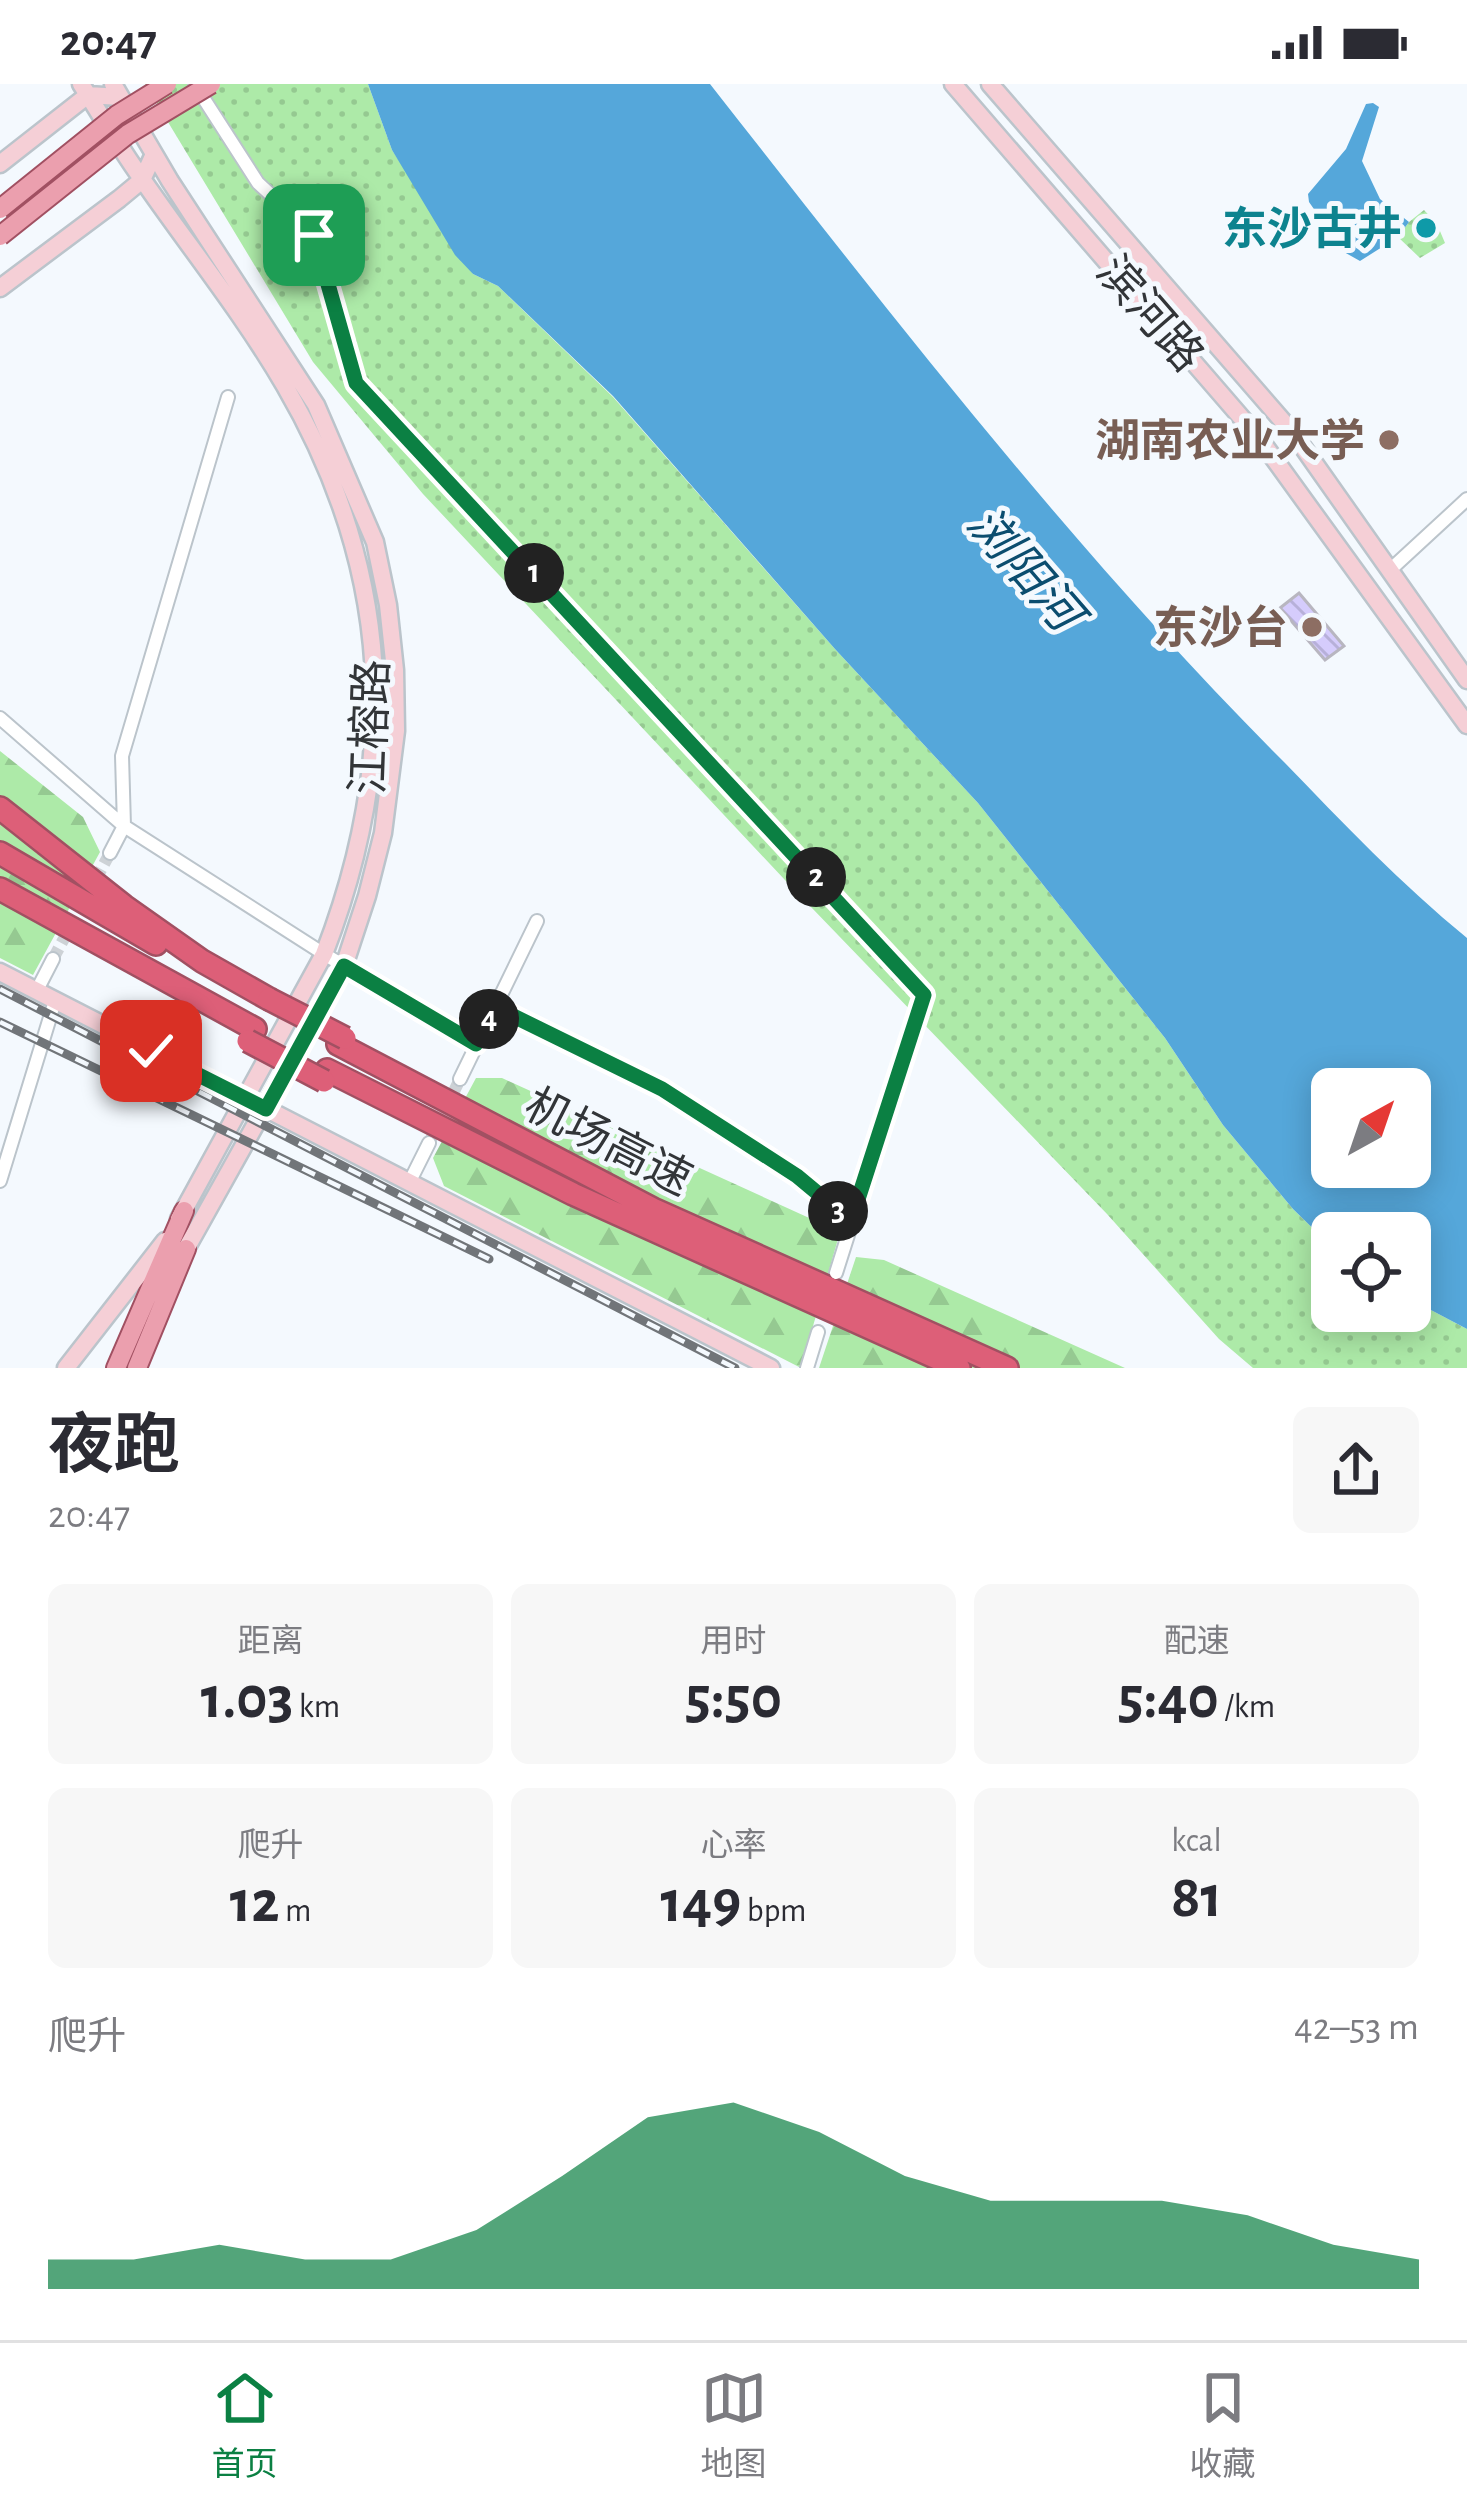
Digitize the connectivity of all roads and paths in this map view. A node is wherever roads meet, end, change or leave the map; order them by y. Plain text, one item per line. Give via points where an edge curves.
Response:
1 (167, 84) edge
2 (194, 84) edge
3 (211, 84) edge
4 (953, 84) edge
5 (990, 84) edge
6 (84, 89) edge
7 (116, 91) edge
8 (154, 154) junction
9 (0, 164) edge
10 (142, 179) junction
11 (0, 208) edge
12 (0, 236) edge
13 (0, 288) edge
14 (228, 398) dead end
15 (1467, 500) edge
16 (1390, 571) junction
17 (1467, 680) edge
18 (0, 718) edge
19 (1467, 725) edge
20 (0, 808) edge
21 (124, 826) junction
22 (0, 853) edge
23 (110, 853) tunnel mouth
24 (0, 890) edge
25 (0, 904) edge
26 (537, 921) dead end
27 (324, 954) junction
28 (53, 959) tunnel mouth
29 (344, 966) junction
30 (0, 972) edge
31 (36, 992) junction
32 (55, 1001) junction
33 (495, 1007) junction
34 (260, 1019) junction
35 (476, 1044) junction
36 (460, 1079) tunnel mouth
37 (246, 1100) junction
38 (266, 1109) junction
39 (429, 1143) tunnel mouth
40 (0, 1181) edge
41 (409, 1183) junction
42 (184, 1210) junction
43 (851, 1221) junction
44 (186, 1249) joint
45 (836, 1273) dead end
46 (818, 1331) dead end
47 (66, 1368) edge
48 (116, 1368) edge
49 (136, 1368) edge
50 (770, 1368) edge
51 (807, 1368) edge
52 (958, 1368) edge
53 (1006, 1368) edge

1 - 11 main road, bridge
2 - 43 street via 258,183 314,235 356,383 924,995
3 - 12 main road, bridge via 128,134
4 - 19 main road, 滨河路 via 1259,437
5 - 16 main road, 滨河路 via 1293,433
6 - 7 main road
6 - 9 main road
6 - 10 main road, 江榕路
7 - 8 main road, 江榕路
8 - 10 main road
8 - 29 main road, 江榕路 via 316,405 375,542 396,730 382,833
10 - 13 main road
10 - 27 main road, 江榕路 via 287,390 343,509 358,566 376,660 376,722 358,857
14 - 21 street via 122,756
15 - 16 street
16 - 17 main road, 滨河路
18 - 21 street
20 - 34 highway via 202,961
21 - 23 street
21 - 27 street
22 - 34 highway, 机场高速
24 - 34 highway, 机场高速
25 - 34 highway
26 - 33 street
27 - 29 street
27 - 37 main road, 江榕路
28 - 31 street
29 - 35 street
29 - 38 main road, 江榕路
30 - 31 main road
31 - 32 main road
32 - 37 main road
32 - 40 street
33 - 35 street
33 - 43 street via 662,1089
34 - 52 highway, 机场高速 via 325,1075
34 - 53 highway, 机场高速, bridge via 342,1041 653,1209
35 - 36 street
37 - 38 main road
37 - 42 main road, 江榕路
38 - 41 main road
38 - 44 main road, 江榕路
39 - 41 street
41 - 50 main road
42 - 47 main road, 江榕路
42 - 48 main road
43 - 45 street
44 - 49 main road
46 - 51 street

